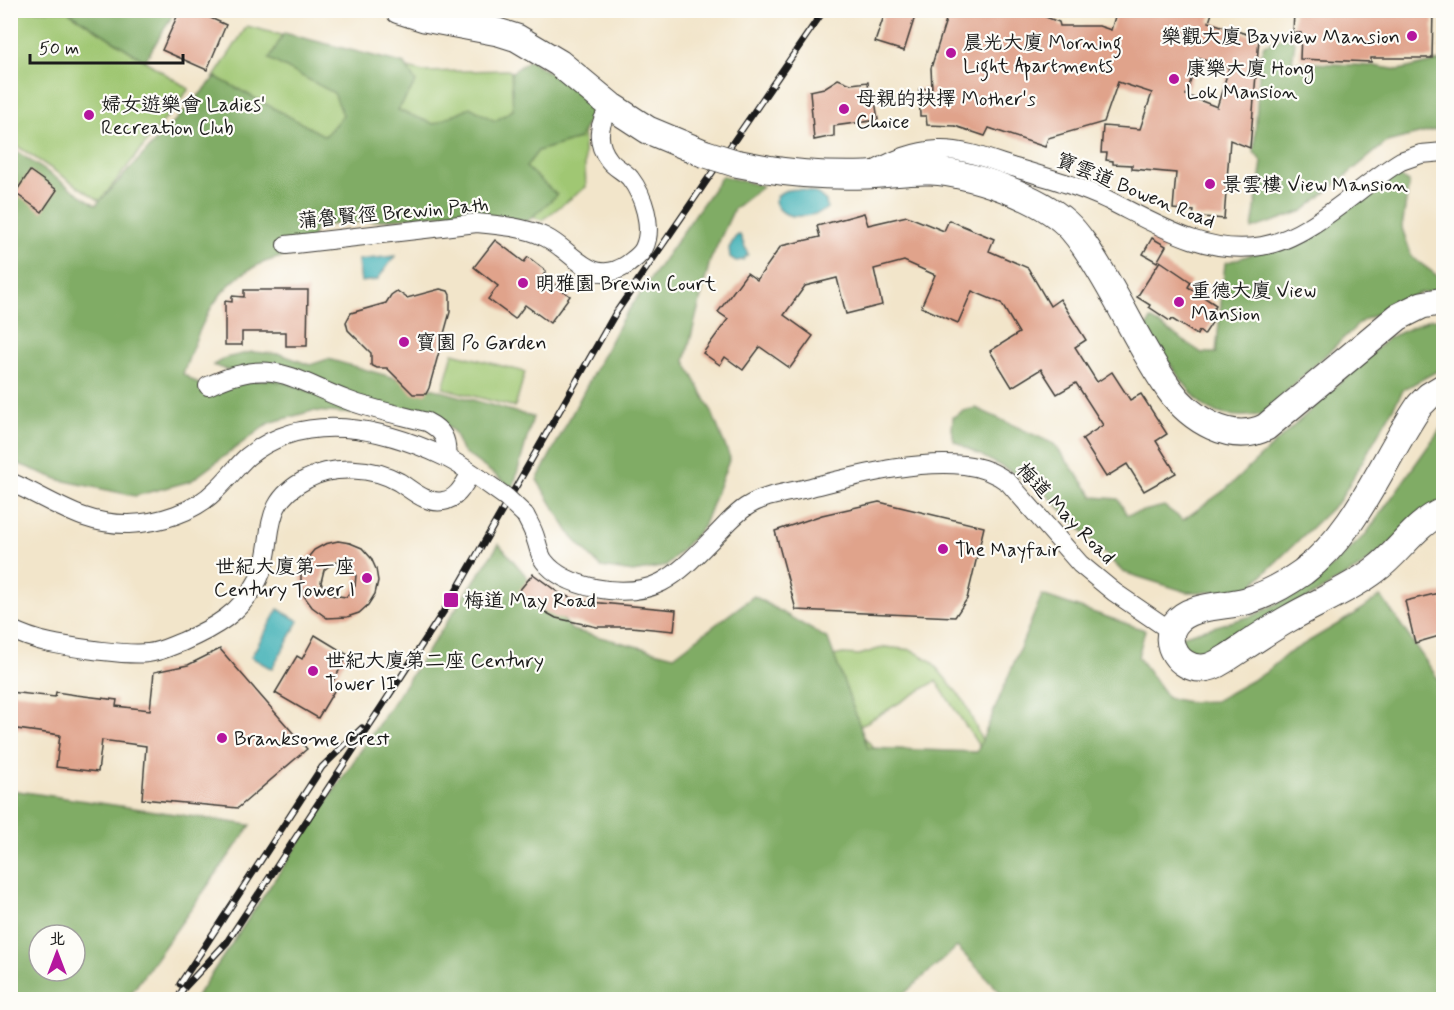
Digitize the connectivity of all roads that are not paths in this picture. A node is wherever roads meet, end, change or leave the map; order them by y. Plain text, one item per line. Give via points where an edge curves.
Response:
1 (399, 10) edge
2 (611, 106) junction
3 (1443, 152) edge
4 (867, 175) junction
5 (286, 245) dead end
6 (1443, 301) edge
7 (208, 386) dead end
8 (1443, 387) edge
9 (446, 458) junction
10 (471, 473) junction
11 (10, 482) edge
12 (1443, 511) edge
13 (10, 629) edge
14 (1171, 631) junction

1 - 2 main road via 517,38 559,63
2 - 4 main road, bridge via 648,130 735,163 822,176
2 - 5 street, 蒲魯賢徑 Brewin Path via 602,119 599,139 609,160 629,177 647,214 646,241 640,255 615,271 589,270 545,237 477,223
3 - 4 street, 寶雲道 Bowen Road via 1401,161 1299,232 1272,244 1249,248 1215,246 1175,234 1094,195 962,151 917,153 898,158
4 - 6 main road via 932,171 977,180 1013,191 1057,216 1090,254 1170,390 1199,419 1222,431 1251,434 1266,427 1388,324 1410,310
7 - 9 street via 252,371 298,378 361,405 437,427 447,446
8 - 14 main road via 1420,405 1351,520 1317,560 1263,595 1192,612 1175,623
9 - 10 street, 梅道 May Road
9 - 11 street, 梅道 May Road via 364,431 329,427 300,430 258,449 204,501 147,523 94,521
10 - 13 street via 456,495 437,502 379,473 343,470 308,478 290,490 276,507 262,571 242,604 217,625 166,649 121,653 45,643
10 - 14 street, 梅道 May Road, bridge via 525,515 543,560 557,573 586,586 642,591 687,563 739,512 756,501 909,467 978,467 1010,483 1096,578
12 - 14 main road via 1421,525 1375,570 1211,666 1196,668 1182,662 1172,650

